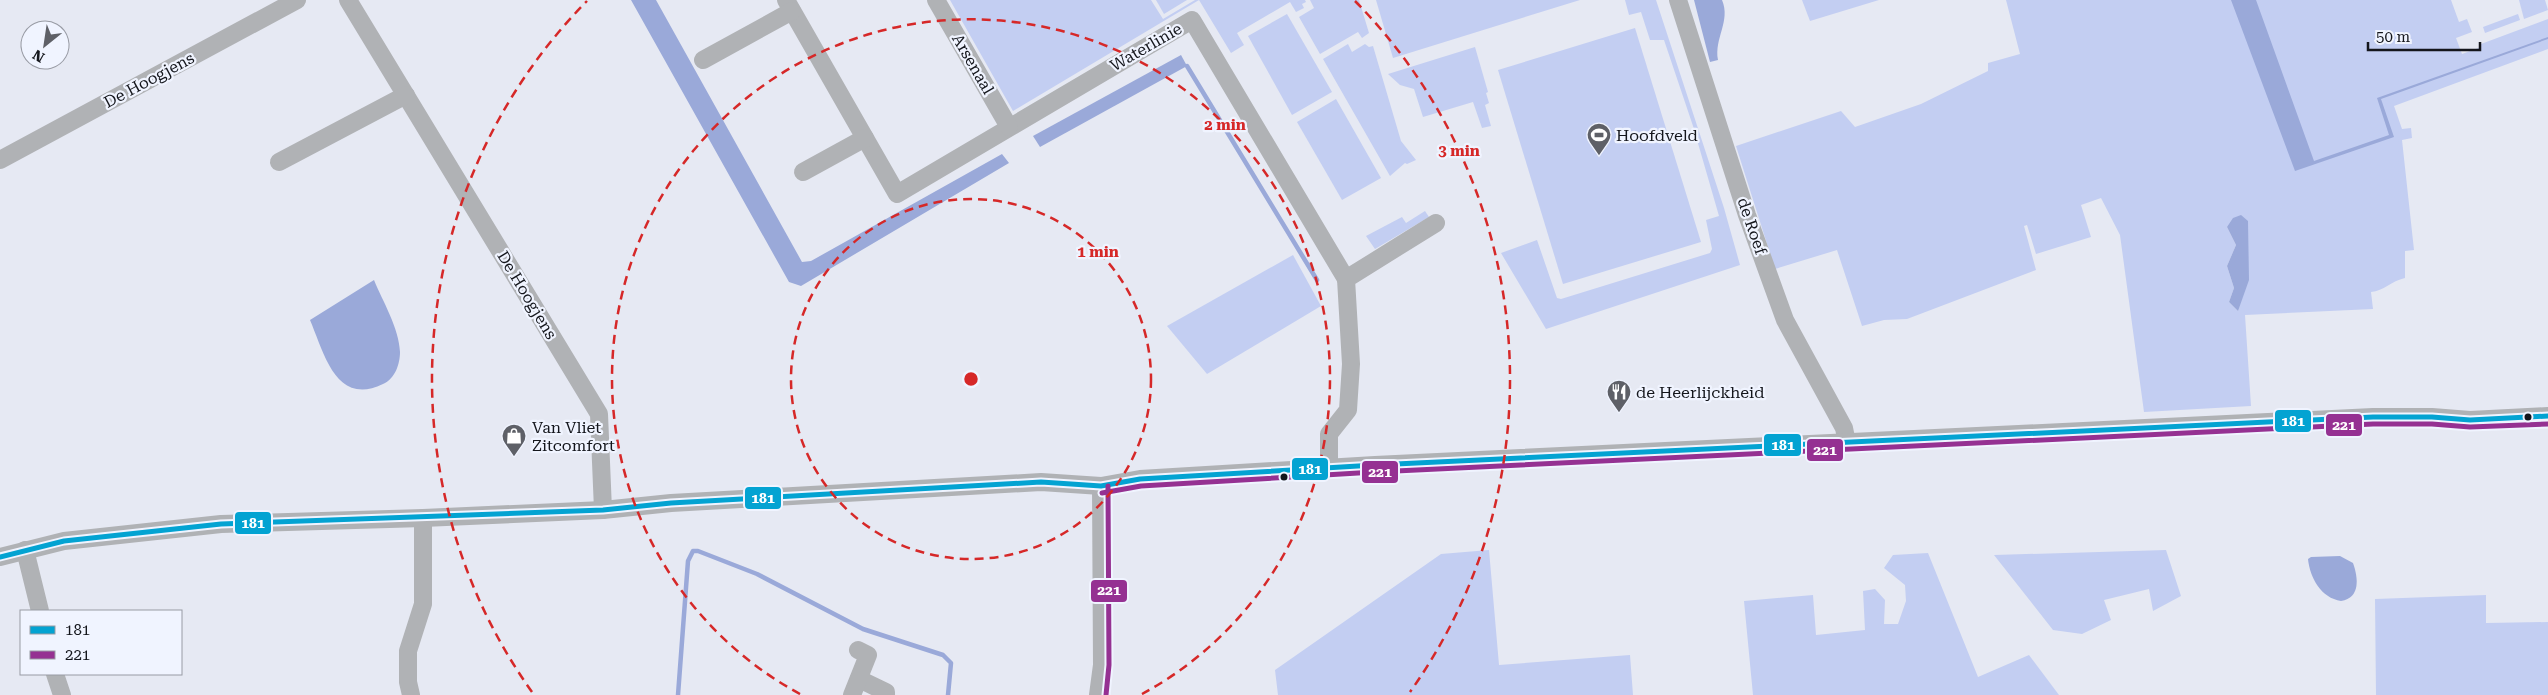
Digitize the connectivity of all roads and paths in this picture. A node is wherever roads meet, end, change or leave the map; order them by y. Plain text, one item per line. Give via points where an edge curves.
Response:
1 (297, 0) edge
2 (348, 0) edge
3 (936, 0) edge
4 (1678, 0) edge
5 (789, 5) edge
6 (703, 60) dead end
7 (406, 95) junction
8 (1009, 127) junction
9 (865, 138) junction
10 (0, 160) edge
11 (279, 162) dead end
12 (803, 172) dead end
13 (1436, 223) dead end
14 (1346, 279) junction
15 (2548, 416) edge
16 (1847, 443) junction
17 (1329, 469) junction
18 (1101, 486) junction
19 (603, 510) junction
20 (423, 518) junction
21 (25, 550) junction
22 (0, 557) edge
23 (40, 610) edge
24 (858, 650) dead end
25 (56, 675) edge
26 (859, 678) junction
27 (62, 695) edge
28 (411, 695) edge
29 (852, 695) edge
30 (886, 695) edge
31 (1098, 695) edge

1 - 10 street, De Hoogjens
2 - 7 street, De Hoogjens
3 - 8 street, Arsenaal
4 - 16 street, de Roef via 1747,215 1785,320 1844,428
5 - 6 street, Waterlinie
5 - 9 street, Waterlinie
7 - 11 street
7 - 19 street, De Hoogjens via 599,414
8 - 9 street, Waterlinie via 896,194
8 - 14 street, Waterlinie via 1192,20
9 - 12 street
13 - 14 street
14 - 17 street, Waterlinie via 1351,364 1348,410 1329,434
15 - 16 street via 2470,420 2363,418
16 - 17 street
17 - 18 street via 1140,479
18 - 19 street via 1041,482 680,502
18 - 31 street via 1102,665
19 - 20 street
20 - 21 street via 221,524 119,533
20 - 28 street via 423,604 408,651
21 - 22 street
21 - 23 street
24 - 26 street via 868,655
25 - 27 street
26 - 29 street
26 - 30 street via 886,692

